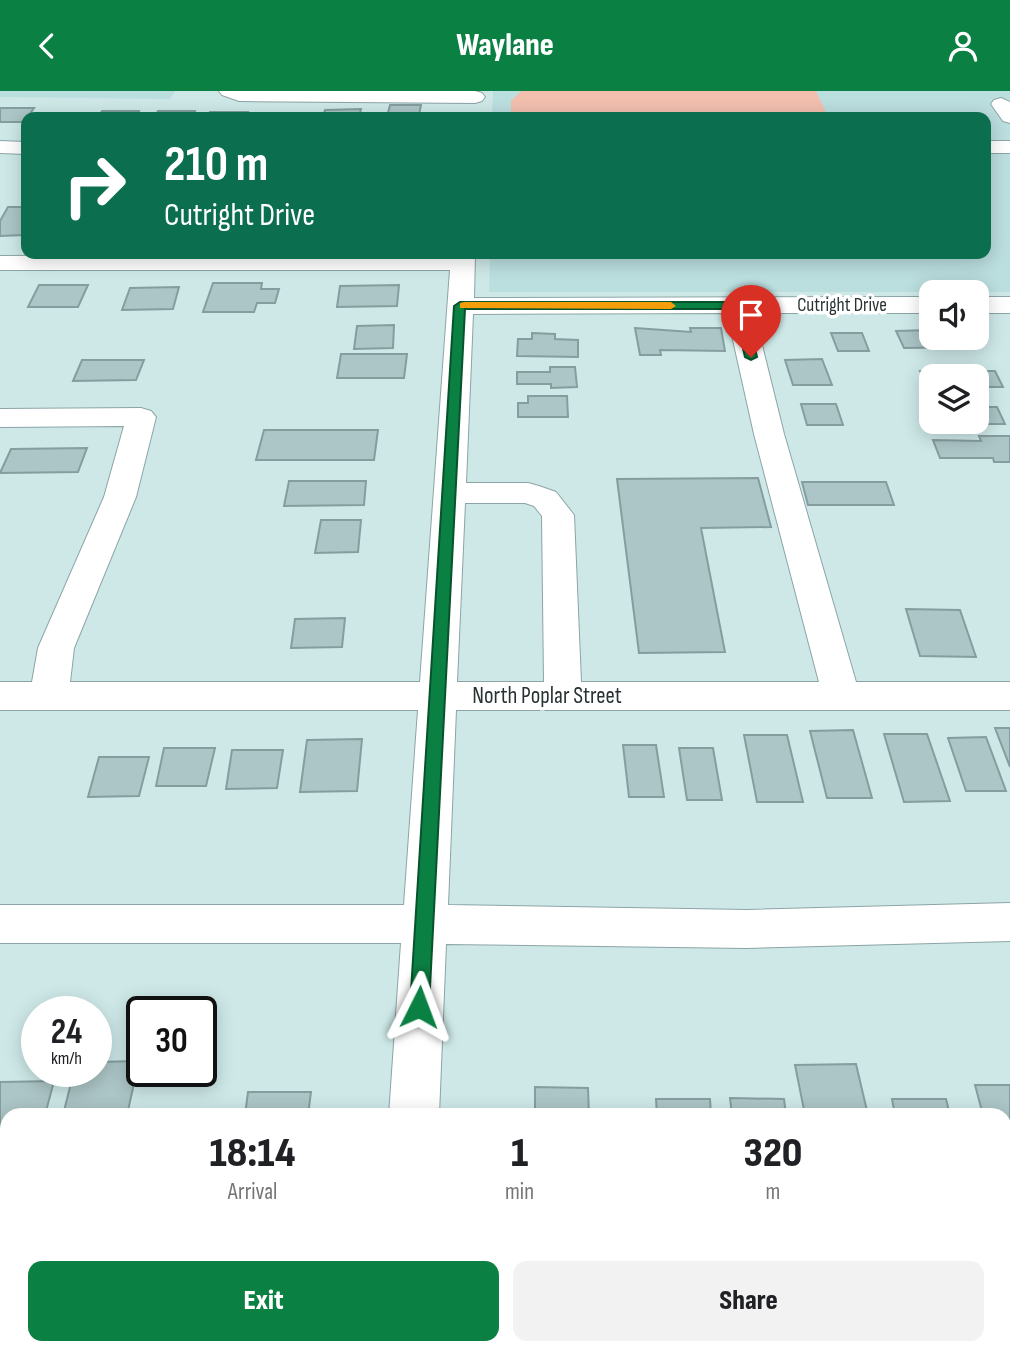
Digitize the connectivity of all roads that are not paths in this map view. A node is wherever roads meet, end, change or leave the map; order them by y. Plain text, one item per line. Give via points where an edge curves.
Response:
1 (229, 91) edge
2 (475, 102) edge
3 (0, 147) edge
4 (991, 147) edge
5 (1010, 147) edge
6 (21, 148) edge
7 (370, 259) edge
8 (462, 259) edge
9 (0, 263) edge
10 (919, 305) edge
11 (989, 305) edge
12 (460, 306) junction
13 (739, 306) junction
14 (1009, 306) edge
15 (0, 418) edge
16 (451, 493) junction
17 (0, 696) edge
18 (49, 696) junction
19 (438, 696) junction
20 (563, 696) junction
21 (841, 696) junction
22 (1010, 696) edge
23 (1010, 922) edge
24 (0, 924) edge
25 (423, 925) junction
26 (414, 1108) edge

1 - 2 street via 239,95
3 - 6 street
4 - 5 street
7 - 9 street
8 - 12 street
10 - 13 street, Cutright Drive
11 - 14 street
12 - 13 street, Cutright Drive
12 - 16 street
13 - 21 street
15 - 18 street via 141,417 120,497 57,648
16 - 19 street
16 - 20 street via 528,493 545,499 558,515
17 - 18 street, North Poplar Street
18 - 19 street, North Poplar Street
19 - 20 street, North Poplar Street
19 - 25 street
20 - 21 street, North Poplar Street
21 - 22 street, North Poplar Street
23 - 25 street via 747,929
24 - 25 street
25 - 26 street

